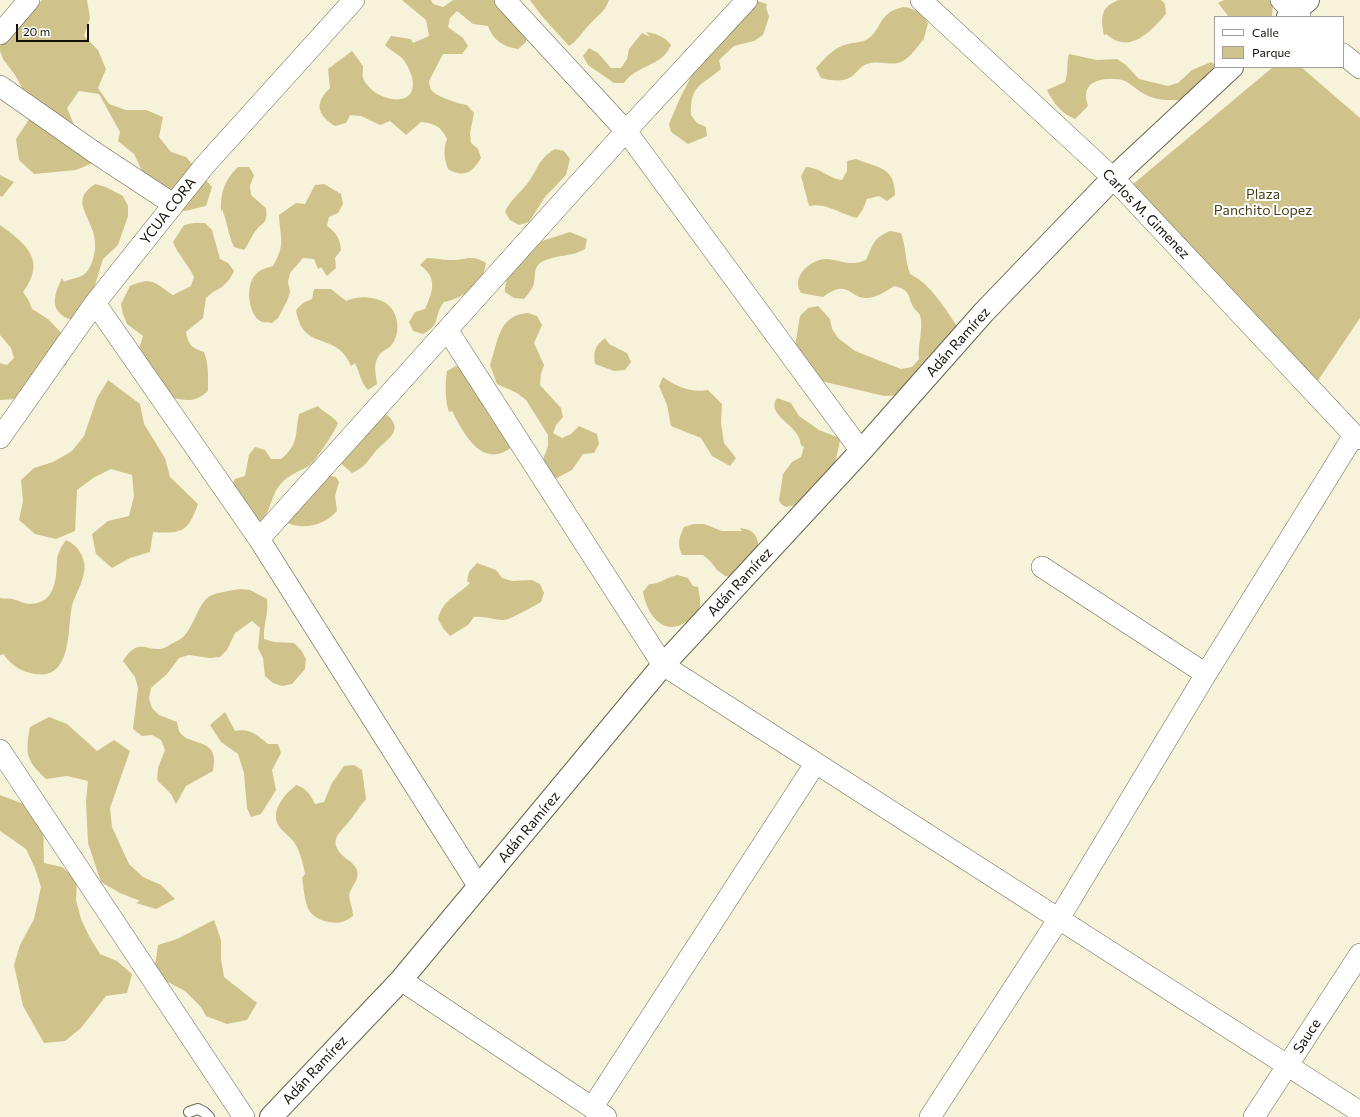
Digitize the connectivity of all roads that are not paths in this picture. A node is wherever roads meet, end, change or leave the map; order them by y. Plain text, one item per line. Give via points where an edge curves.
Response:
1 (29, 0) edge
2 (354, 0) edge
3 (505, 0) edge
4 (747, 0) edge
5 (922, 0) edge
6 (0, 34) edge
7 (1344, 55) edge
8 (1231, 68) edge
9 (1360, 68) edge
10 (0, 86) edge
11 (626, 131) junction
12 (1113, 178) junction
13 (173, 204) junction
14 (95, 303) junction
15 (448, 331) junction
16 (1357, 437) edge
17 (0, 438) edge
18 (861, 451) junction
19 (259, 539) junction
20 (1042, 567) dead end
21 (663, 665) junction
22 (1206, 674) junction
23 (0, 750) edge
24 (815, 764) junction
25 (479, 887) junction
26 (1058, 920) junction
27 (1360, 954) edge
28 (401, 980) junction
29 (1288, 1064) junction
30 (189, 1112) dead end
31 (599, 1112) edge
32 (1360, 1112) edge
33 (208, 1117) edge
34 (244, 1117) edge
35 (271, 1117) edge
36 (930, 1117) edge
37 (1254, 1117) edge

1 - 6 street
2 - 13 street, YCUA CORA
3 - 11 street
4 - 11 street
5 - 12 street, Carlos M. Gimenez
7 - 9 street
8 - 12 street, Adán Ramírez
10 - 13 street
11 - 15 street
11 - 18 street
12 - 16 street, Carlos M. Gimenez
12 - 18 street, Adán Ramírez via 984,312
13 - 14 street, YCUA CORA
14 - 17 street, YCUA CORA
14 - 19 street
15 - 19 street
15 - 21 street
16 - 22 street
18 - 21 street, Adán Ramírez
19 - 25 street
20 - 22 street
21 - 24 street
21 - 25 street, Adán Ramírez
22 - 26 street
23 - 34 street
24 - 26 street
24 - 31 street
25 - 28 street, Adán Ramírez
26 - 29 street
26 - 36 street
27 - 29 street, Sauce
28 - 31 street
28 - 35 street, Adán Ramírez
29 - 32 street
29 - 37 street, Sauce
30 - 33 lane via 198,1109

